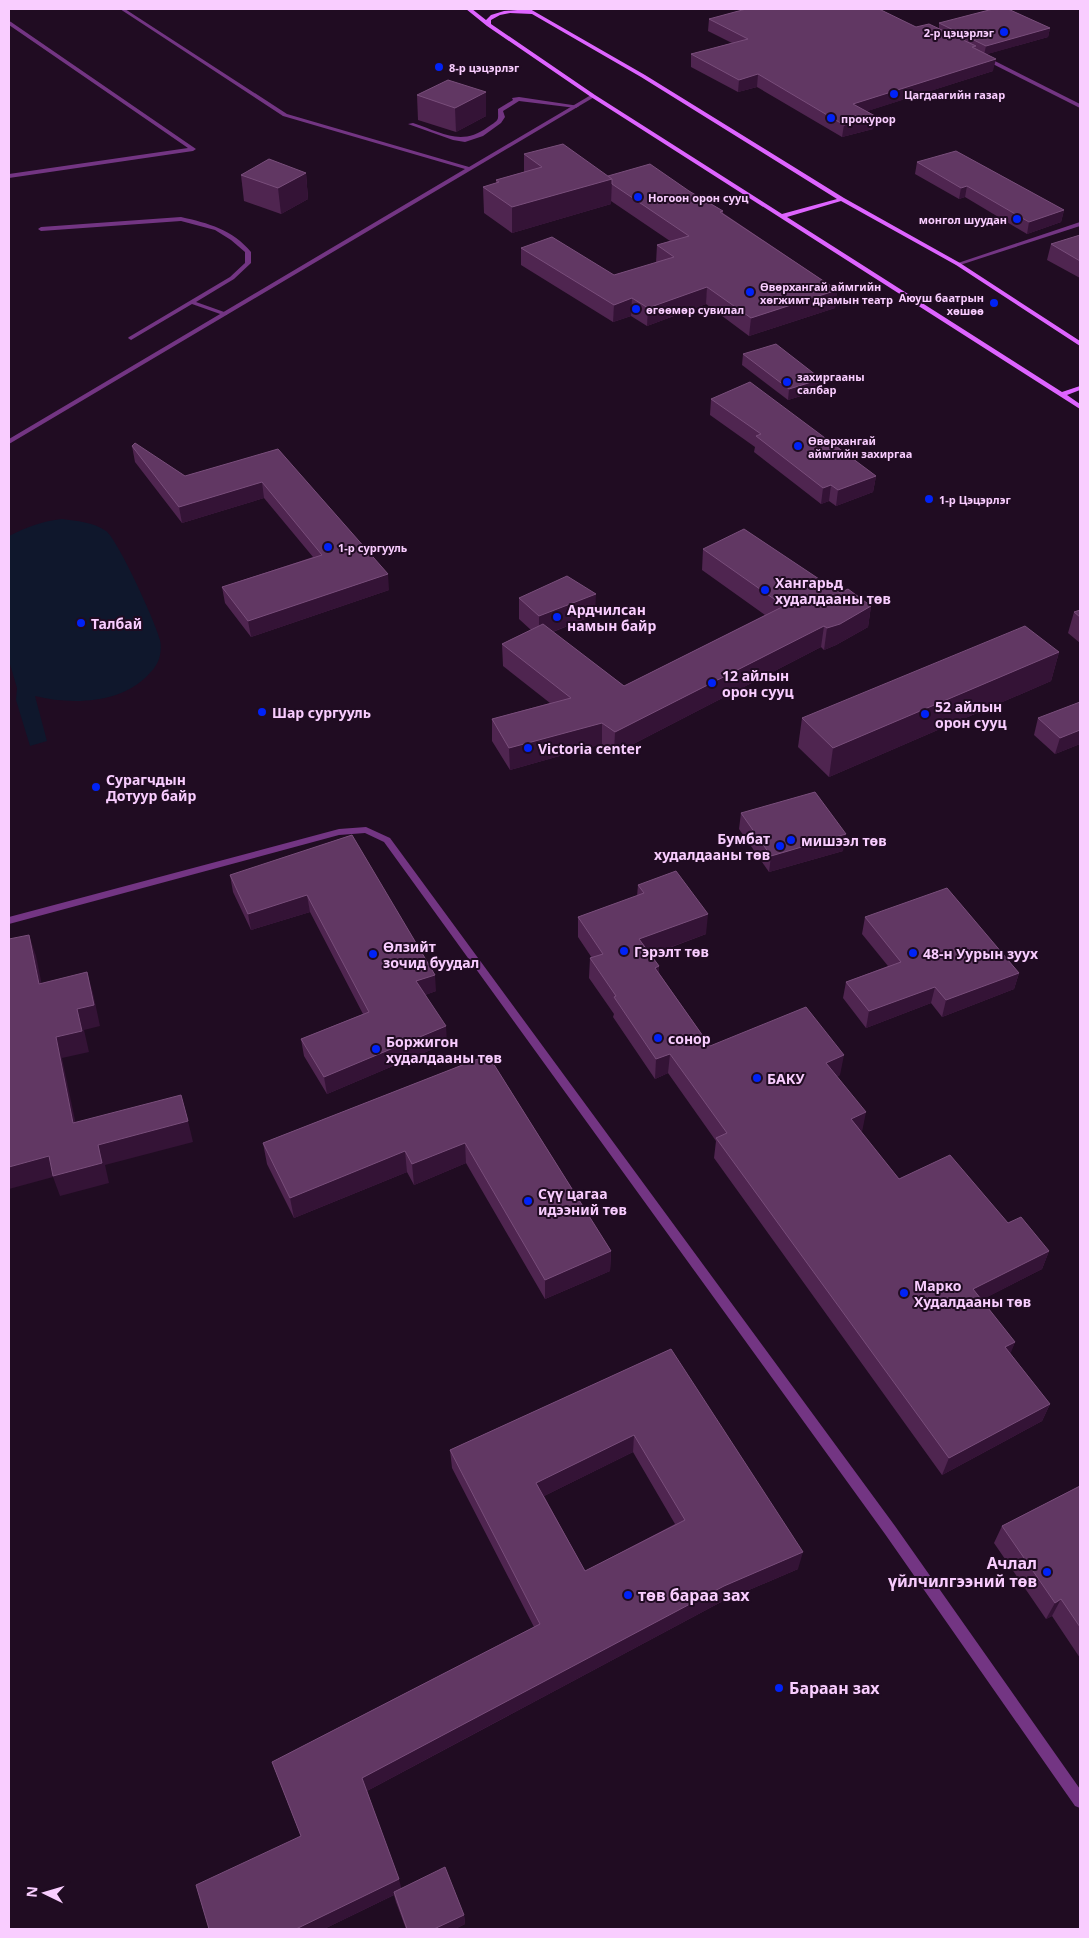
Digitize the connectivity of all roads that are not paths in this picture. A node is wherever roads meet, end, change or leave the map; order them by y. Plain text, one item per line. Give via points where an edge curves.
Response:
1 (122, 9) edge
2 (469, 9) edge
3 (527, 9) edge
4 (535, 13) junction
5 (9, 23) edge
6 (489, 25) junction
7 (980, 56) edge
8 (593, 96) junction
9 (511, 99) dead end
10 (519, 99) junction
11 (576, 106) junction
12 (1080, 106) edge
13 (411, 124) dead end
14 (470, 169) junction
15 (9, 176) edge
16 (842, 199) junction
17 (783, 216) junction
18 (1080, 224) edge
19 (40, 228) dead end
20 (958, 264) junction
21 (191, 302) junction
22 (225, 314) junction
23 (131, 338) dead end
24 (1080, 344) edge
25 (1080, 388) edge
26 (1061, 395) junction
27 (1080, 407) edge
28 (9, 442) edge
29 (9, 920) edge
30 (1080, 1802) edge

1 - 14 street via 285,114
2 - 6 main road
3 - 4 main road
4 - 6 main road via 502,13 488,20
4 - 16 main road
5 - 15 street via 193,149
6 - 8 main road
7 - 12 street
8 - 11 street
8 - 17 main road
9 - 10 street
10 - 11 street
10 - 13 street via 500,110 502,117 499,122 471,139 455,138
11 - 14 street
14 - 22 street
16 - 17 main road
16 - 20 main road
17 - 26 main road
18 - 20 street
19 - 21 street via 181,219 220,229 248,252 248,263 232,278
20 - 24 main road
21 - 22 street
21 - 23 street
22 - 28 street
25 - 26 main road
26 - 27 main road
29 - 30 street via 339,832 366,830 386,840 890,1530

